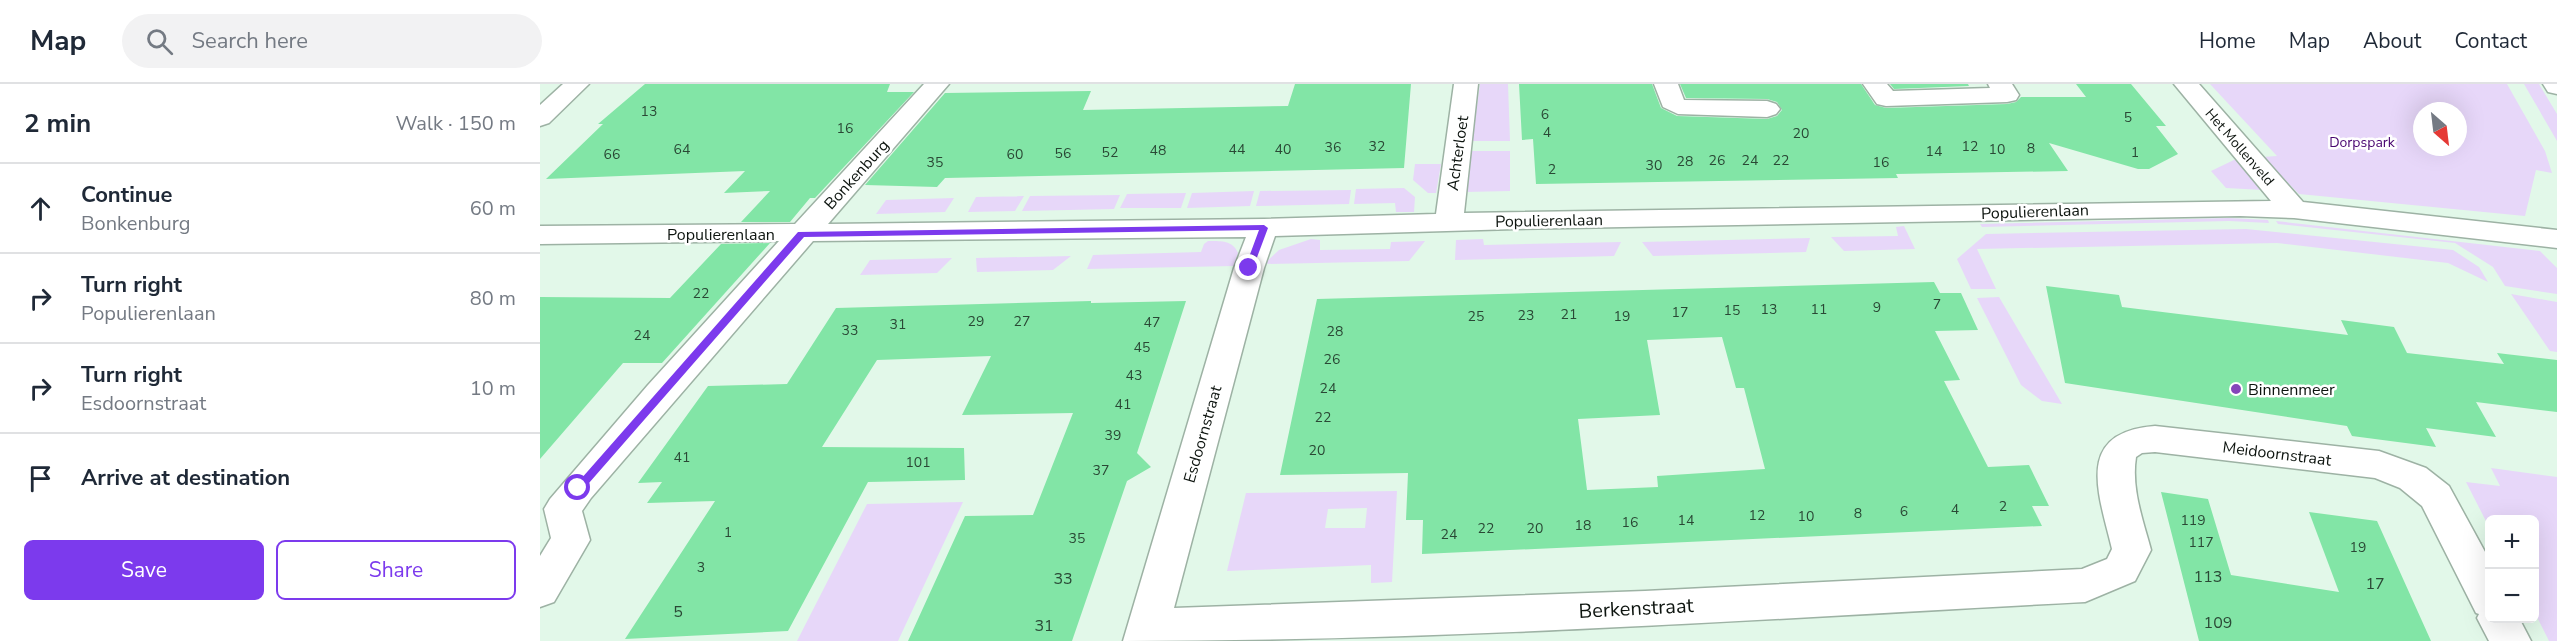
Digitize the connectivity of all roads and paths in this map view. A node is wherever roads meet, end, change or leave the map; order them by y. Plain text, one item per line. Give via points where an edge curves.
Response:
1 (937, 84) edge
2 (1466, 84) edge
3 (1666, 84) edge
4 (1875, 84) edge
5 (2000, 84) edge
6 (2186, 84) edge
7 (560, 93) edge
8 (1767, 109) dead end
9 (540, 118) edge
10 (2294, 210) junction
11 (1449, 222) junction
12 (1264, 228) junction
13 (801, 234) junction
14 (540, 236) edge
15 (2557, 239) edge
16 (552, 510) edge
17 (2121, 570) joint
18 (540, 590) edge
19 (2485, 591) edge
20 (2501, 623) edge
21 (1146, 634) edge
22 (2510, 641) edge

1 - 13 street, Bonkenburg
2 - 11 street, Achterloet
3 - 8 street via 1672,102 1678,107
4 - 5 street via 1886,99 2007,94
6 - 10 street, Het Mollenveld
7 - 9 street
10 - 11 street, Populierenlaan via 2105,209
10 - 15 street, Populierenlaan
11 - 12 street, Populierenlaan
12 - 13 street, Populierenlaan
12 - 21 street, Esdoornstraat via 1249,268
13 - 14 street, Populierenlaan
13 - 16 street, Bonkenburg via 586,480
16 - 18 street via 571,540
17 - 19 street, Meidoornstraat via 2132,550 2115,473 2118,460 2121,450 2134,441 2155,439 2379,465 2413,478 2436,496
17 - 21 street, Berkenstraat via 2085,585
20 - 22 street

